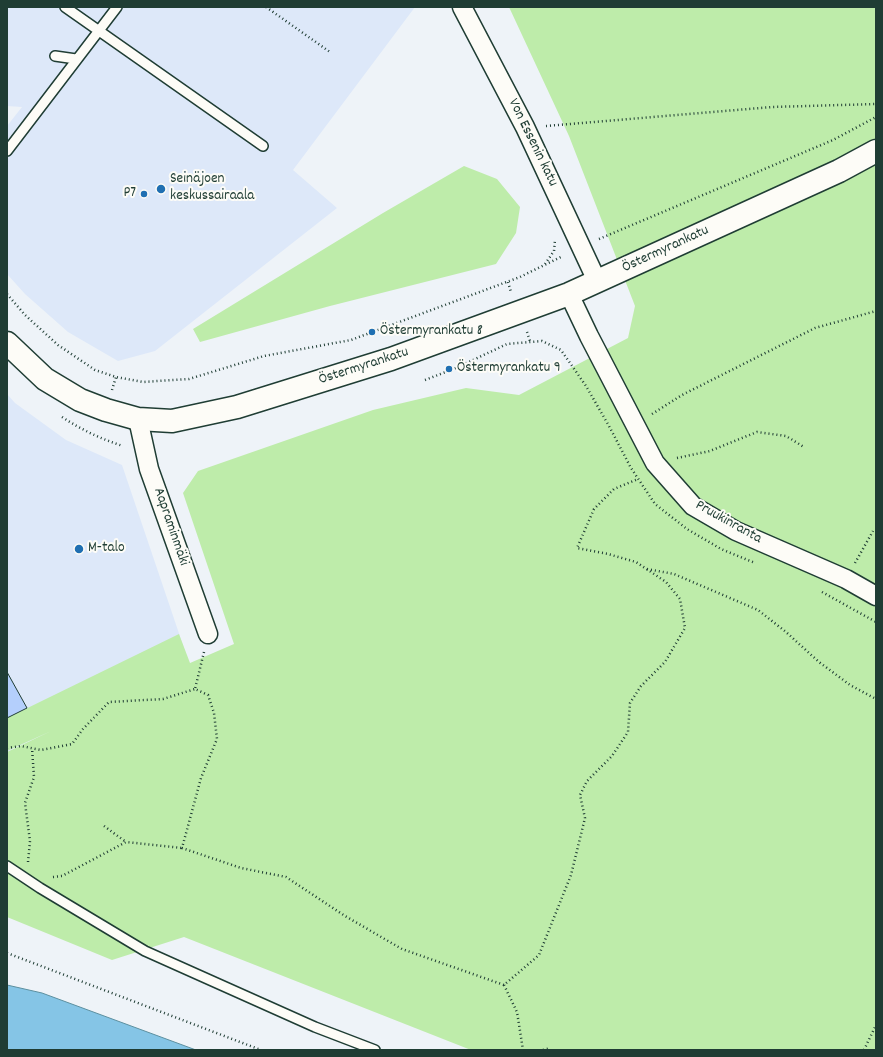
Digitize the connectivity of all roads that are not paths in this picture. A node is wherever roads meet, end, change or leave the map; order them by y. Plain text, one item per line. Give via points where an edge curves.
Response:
1 (65, 7) edge
2 (117, 7) edge
3 (462, 7) edge
4 (99, 31) junction
5 (55, 56) dead end
6 (76, 59) junction
7 (263, 146) dead end
8 (7, 151) edge
9 (876, 151) edge
10 (597, 281) junction
11 (570, 294) junction
12 (7, 343) edge
13 (138, 419) junction
14 (876, 596) edge
15 (208, 634) road end
16 (7, 866) edge
17 (375, 1050) edge

1 - 4 lane
2 - 4 lane
3 - 10 street, Von Essenin katu via 525,127
4 - 6 lane
4 - 7 lane
5 - 6 lane
6 - 8 lane
9 - 10 street, Östermyrankatu via 839,171
10 - 11 street, Östermyrankatu
11 - 13 street, Östermyrankatu via 391,359 237,407 172,421
11 - 14 street, Pruukinranta via 655,463 694,506 736,531 846,579
12 - 13 street, Östermyrankatu via 45,379 80,400
13 - 15 street, Aapraminmäki via 149,469
16 - 17 lane via 145,951 315,1027

